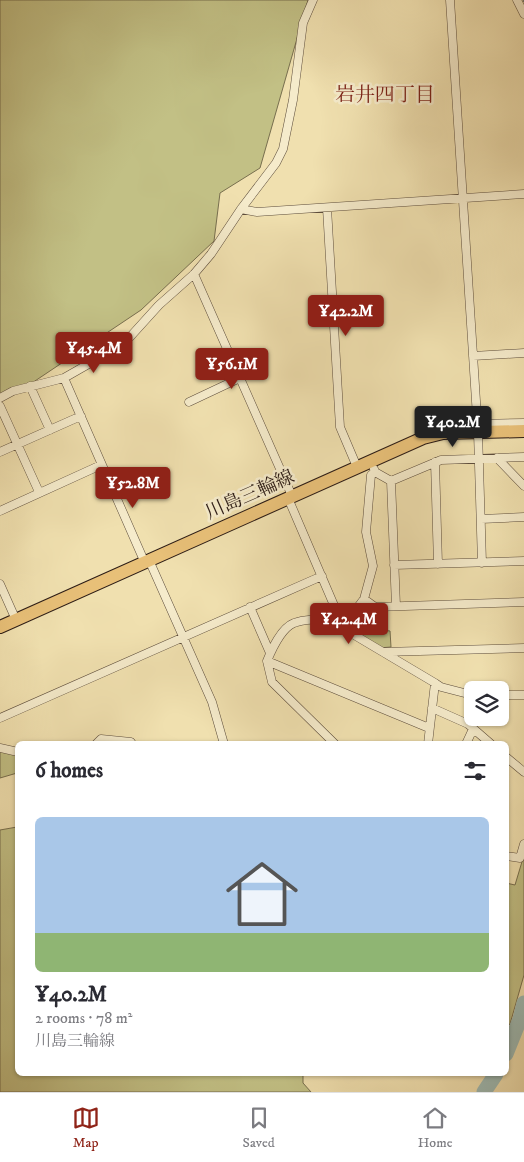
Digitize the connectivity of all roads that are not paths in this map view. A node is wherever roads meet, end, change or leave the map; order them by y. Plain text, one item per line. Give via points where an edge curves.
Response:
1 (313, 0) edge
2 (450, 0) edge
3 (517, 0) edge
4 (524, 14) edge
5 (524, 194) edge
6 (463, 198) junction
7 (327, 208) junction
8 (241, 209) junction
9 (194, 274) junction
10 (524, 353) edge
11 (473, 356) junction
12 (64, 378) junction
13 (240, 378) junction
14 (30, 386) junction
15 (0, 398) edge
16 (189, 402) dead end
17 (0, 406) edge
18 (80, 416) junction
19 (524, 423) edge
20 (478, 428) junction
21 (50, 430) junction
22 (524, 431) edge
23 (17, 444) junction
24 (0, 452) edge
25 (524, 457) edge
26 (478, 458) junction
27 (497, 458) junction
28 (435, 462) junction
29 (101, 465) junction
30 (357, 467) junction
31 (373, 467) junction
32 (391, 481) junction
33 (524, 486) edge
34 (39, 492) junction
35 (290, 497) junction
36 (0, 510) edge
37 (524, 518) edge
38 (481, 519) junction
39 (147, 562) junction
40 (482, 562) junction
41 (524, 562) edge
42 (438, 564) junction
43 (394, 565) junction
44 (322, 576) junction
45 (0, 584) edge
46 (364, 599) junction
47 (524, 602) edge
48 (396, 606) junction
49 (250, 607) junction
50 (336, 610) junction
51 (16, 620) junction
52 (329, 620) junction
53 (0, 627) edge
54 (184, 636) junction
55 (524, 648) edge
56 (381, 652) junction
57 (268, 657) junction
58 (435, 683) junction
59 (464, 693) edge
60 (509, 695) edge
61 (524, 695) edge
62 (432, 708) junction
63 (0, 718) edge
64 (429, 728) junction
65 (473, 729) junction
66 (99, 741) edge
67 (121, 741) edge
68 (223, 741) edge
69 (332, 741) edge
70 (428, 741) edge
71 (467, 741) edge
72 (487, 741) edge
73 (0, 748) edge
74 (15, 751) edge
75 (509, 760) edge
76 (524, 772) edge
77 (524, 844) edge
78 (509, 856) edge

1 - 8 street via 303,23 284,149
2 - 6 street
3 - 4 street
5 - 6 street
6 - 7 street
6 - 11 street
7 - 8 street via 257,212
7 - 30 street via 340,427
8 - 9 street
9 - 12 street via 130,338
9 - 13 street
10 - 11 street
11 - 20 street
12 - 14 street
12 - 18 street
13 - 16 street
13 - 35 street
14 - 15 street
14 - 21 street
17 - 23 street
18 - 21 street
18 - 29 street
19 - 20 street
20 - 22 main road, 川島三輪線
20 - 26 street
20 - 31 main road, 川島三輪線 via 423,438
21 - 23 street
23 - 24 street
23 - 34 street
25 - 27 street
26 - 27 street
26 - 28 street
26 - 38 street
27 - 33 street
28 - 32 street
28 - 42 street
29 - 34 street
29 - 39 street
30 - 31 main road, 川島三輪線
30 - 35 main road, 川島三輪線
31 - 32 street
31 - 46 street via 366,532 373,566
32 - 43 street
34 - 36 street
35 - 39 main road, 川島三輪線
35 - 44 street
37 - 38 street
38 - 40 street
39 - 51 main road, 川島三輪線
39 - 54 street
40 - 41 street
40 - 42 street
42 - 43 street
43 - 48 street
44 - 49 street
44 - 50 street
45 - 51 street
46 - 48 street via 375,607
46 - 50 street via 358,607
47 - 48 street
49 - 54 street
49 - 57 street
50 - 52 street
51 - 53 main road, 川島三輪線
52 - 56 street
52 - 57 street via 294,623 280,635
54 - 63 street
54 - 68 street via 212,702
55 - 56 street
56 - 58 street
57 - 64 street
57 - 69 street via 272,682
58 - 59 street
58 - 62 street
60 - 61 street
62 - 64 street
62 - 65 street
64 - 70 street
65 - 71 street
65 - 72 street
66 - 67 street
73 - 74 street
75 - 76 street
77 - 78 street via 520,858

